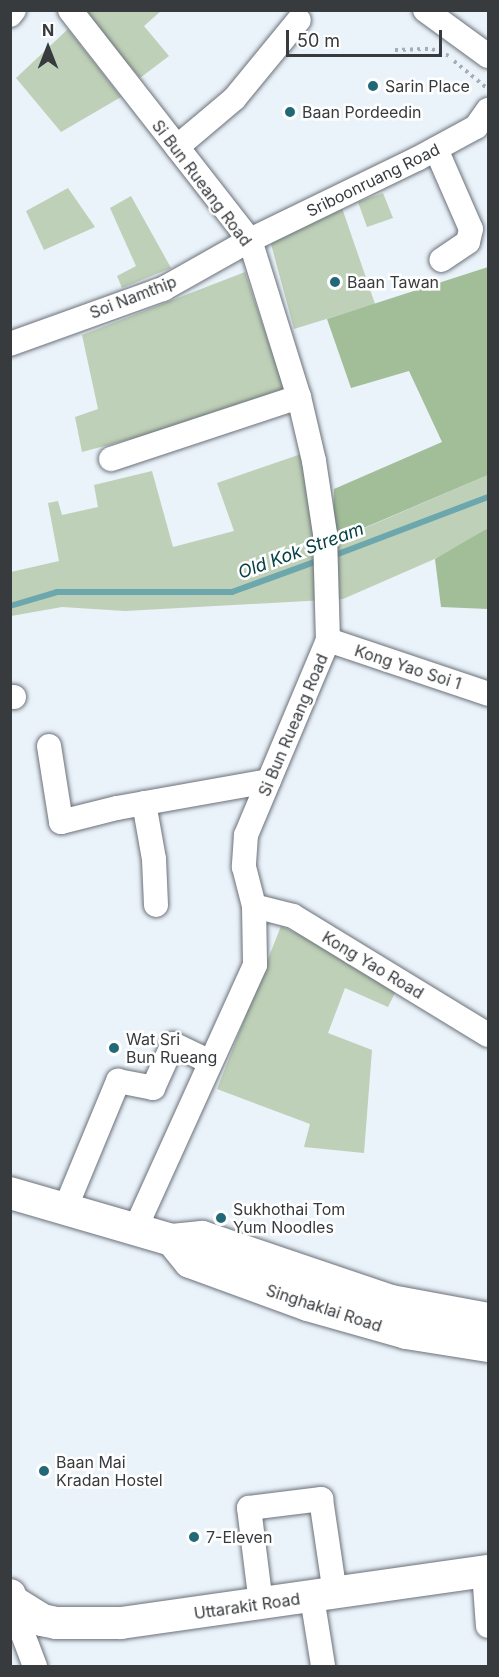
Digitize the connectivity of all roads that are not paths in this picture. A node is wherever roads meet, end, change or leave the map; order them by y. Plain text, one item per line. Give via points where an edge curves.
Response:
1 (14, 10) edge
2 (70, 10) edge
3 (425, 10) edge
4 (10, 15) edge
5 (299, 20) dead end
6 (489, 56) edge
7 (489, 110) edge
8 (177, 147) junction
9 (436, 148) junction
10 (250, 240) junction
11 (441, 260) dead end
12 (10, 344) edge
13 (299, 397) junction
14 (111, 459) dead end
15 (328, 640) junction
16 (489, 694) edge
17 (49, 746) dead end
18 (269, 781) junction
19 (144, 803) junction
20 (156, 905) dead end
21 (254, 906) junction
22 (489, 1035) edge
23 (210, 1062) junction
24 (10, 1193) edge
25 (66, 1209) junction
26 (135, 1229) junction
27 (172, 1240) junction
28 (489, 1319) edge
29 (489, 1346) edge
30 (486, 1571) edge
31 (324, 1595) junction
32 (11, 1599) edge
33 (261, 1604) junction
34 (489, 1626) edge
35 (36, 1666) edge
36 (323, 1666) edge

1 - 4 street
2 - 8 street, Si Bun Rueang Road
3 - 6 street
5 - 8 street via 234,99
7 - 9 street, Sriboonruang Road via 476,127
8 - 10 street, Si Bun Rueang Road
9 - 10 street, Sriboonruang Road
9 - 11 street via 471,229 468,242
10 - 12 street, Soi Namthip via 163,289
10 - 13 street, Si Bun Rueang Road
13 - 14 street
13 - 15 street, Si Bun Rueang Road via 325,534
15 - 16 street, Kong Yao Soi 1
15 - 18 street, Si Bun Rueang Road
17 - 19 street via 61,822
18 - 19 street
18 - 21 street, Si Bun Rueang Road via 246,835 244,867
19 - 20 street via 154,859
21 - 22 street, Kong Yao Road via 293,916
21 - 23 street, Si Bun Rueang Road via 255,965
23 - 25 street via 173,1044 153,1088 117,1080
23 - 26 street, Si Bun Rueang Road
24 - 25 main road, Singhaklai Road
25 - 26 main road, Singhaklai Road
26 - 27 main road, Singhaklai Road
27 - 28 main road, Singhaklai Road via 202,1237 391,1301
27 - 29 main road, Singhaklai Road via 190,1262 308,1305 406,1333
30 - 31 main road, Uttarakit Road
30 - 34 street
31 - 33 main road, Uttarakit Road
31 - 33 street via 321,1499 249,1509
31 - 36 street
32 - 33 main road, Uttarakit Road via 42,1620 92,1624
32 - 35 street

